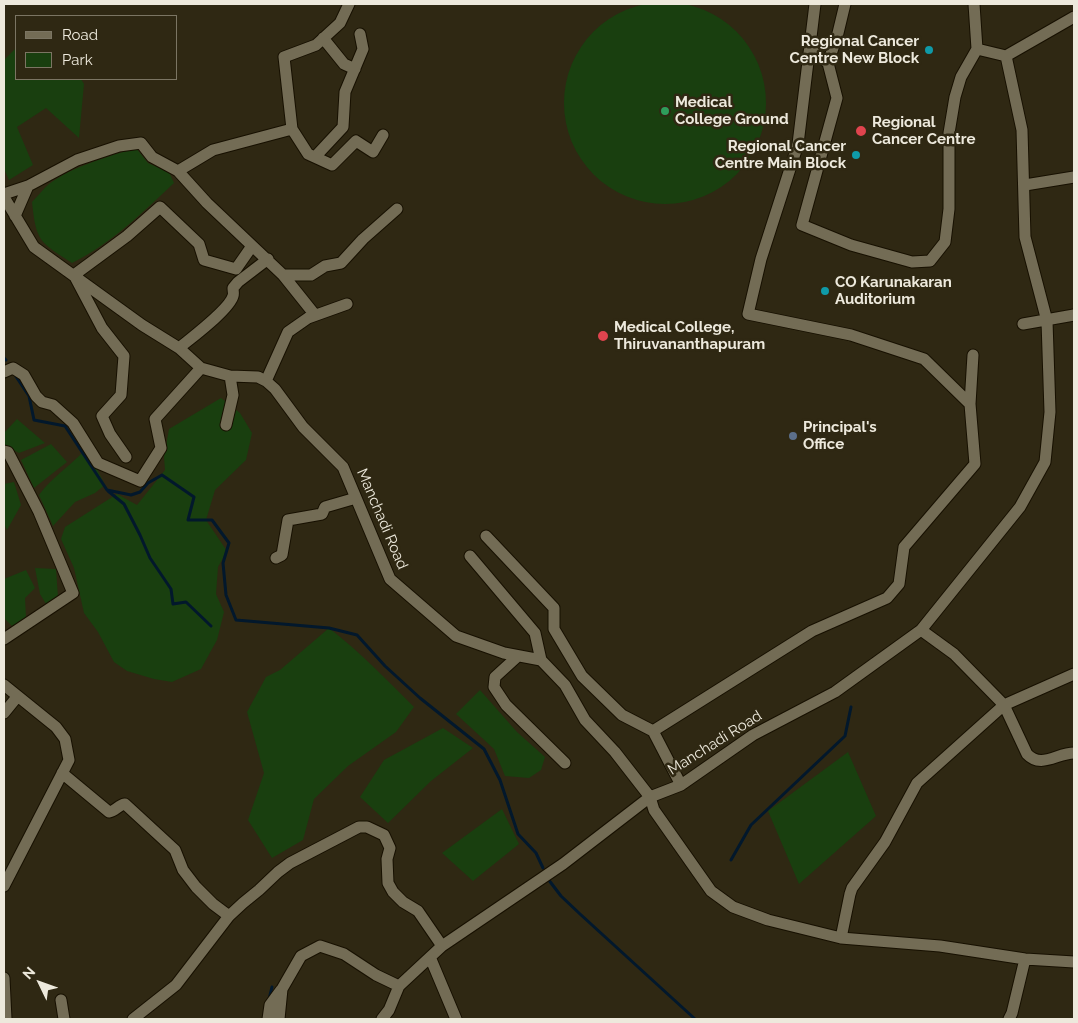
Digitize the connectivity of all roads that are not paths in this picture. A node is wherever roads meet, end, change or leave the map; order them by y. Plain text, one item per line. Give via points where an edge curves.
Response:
1 (349, 4) edge
2 (815, 4) edge
3 (845, 4) edge
4 (974, 4) edge
5 (1074, 17) edge
6 (360, 34) dead end
7 (323, 38) junction
8 (810, 49) junction
9 (977, 49) junction
10 (1006, 56) junction
11 (828, 64) junction
12 (355, 69) junction
13 (292, 129) junction
14 (384, 136) dead end
15 (315, 157) junction
16 (178, 171) junction
17 (1074, 176) edge
18 (1025, 185) junction
19 (28, 186) junction
20 (4, 194) edge
21 (4, 198) edge
22 (397, 209) dead end
23 (15, 216) junction
24 (252, 246) junction
25 (268, 259) junction
26 (74, 275) junction
27 (283, 275) junction
28 (347, 304) dead end
29 (316, 315) junction
30 (1074, 315) edge
31 (1047, 321) junction
32 (1023, 324) dead end
33 (178, 348) junction
34 (973, 355) dead end
35 (201, 368) junction
36 (4, 372) edge
37 (230, 376) junction
38 (266, 381) junction
39 (970, 404) junction
40 (226, 424) dead end
41 (4, 450) edge
42 (126, 456) dead end
43 (356, 498) junction
44 (486, 536) dead end
45 (470, 556) dead end
46 (276, 558) dead end
47 (920, 630) junction
48 (4, 639) edge
49 (518, 656) junction
50 (541, 660) junction
51 (1074, 674) edge
52 (4, 685) edge
53 (17, 697) junction
54 (1004, 705) junction
55 (4, 712) edge
56 (653, 731) junction
57 (1074, 753) edge
58 (565, 763) dead end
59 (62, 773) junction
60 (681, 785) junction
61 (650, 798) junction
62 (4, 886) edge
63 (229, 916) junction
64 (841, 938) junction
65 (442, 946) junction
66 (430, 957) junction
67 (1025, 959) junction
68 (1074, 962) edge
69 (4, 978) edge
70 (284, 986) junction
71 (399, 986) junction
72 (61, 1000) dead end
73 (6, 1019) edge
74 (64, 1019) edge
75 (133, 1019) edge
76 (268, 1019) edge
77 (279, 1019) edge
78 (382, 1019) edge
79 (456, 1019) edge
80 (1009, 1019) edge

1 - 7 street via 340,23
2 - 8 street
3 - 11 street
4 - 9 street
5 - 10 street
6 - 12 street via 364,50
7 - 12 street via 344,64
7 - 13 street via 316,45 284,57
8 - 11 street
8 - 39 street via 798,144 761,259 748,314 851,335 924,359
9 - 10 street
9 - 11 street via 961,77 955,97 949,133 949,209 945,242 930,261 912,262 860,248 802,225 837,98
10 - 18 street, Manchadi Road via 1022,130
12 - 15 street via 345,92 343,127
13 - 15 street via 308,154
13 - 16 street via 213,150
14 - 15 street via 374,152 356,141 332,165
16 - 19 street via 152,157 140,142 77,160
16 - 24 street
17 - 18 street
18 - 31 street, Manchadi Road via 1025,237
19 - 20 street
19 - 23 street
21 - 23 street
22 - 27 street via 341,263 325,266 311,275
23 - 26 street via 34,247
24 - 25 street
24 - 26 street via 236,269 204,260 199,244 160,207
25 - 27 street
25 - 33 street via 238,282 227,306
26 - 33 street
26 - 42 street via 102,328 124,356 121,395 102,416
27 - 29 street
28 - 29 street
29 - 38 street via 288,332
30 - 31 street
31 - 32 street
31 - 47 street, Manchadi Road via 1050,412 1045,462 1020,507
33 - 35 street
34 - 39 street
35 - 36 street via 155,420 160,448 140,481 98,463 73,423 53,406 42,402 24,375 13,368
35 - 37 street
37 - 38 street via 254,376
37 - 40 street via 233,395
38 - 43 street, Manchadi Road via 303,427 343,467
39 - 56 street via 975,464 904,547 899,584 887,598 812,631
41 - 48 street via 8,452 39,512 73,593
43 - 46 street via 325,507 322,514 288,520 282,555
43 - 49 street, Manchadi Road via 390,579 456,636
44 - 56 street via 554,608 554,629 582,676 622,715
45 - 50 street via 535,632
47 - 54 street via 954,654
47 - 60 street, Manchadi Road via 835,692 753,735
49 - 50 street, Manchadi Road
49 - 58 street via 495,677 494,687 506,705
50 - 61 street via 565,685 586,720
51 - 54 street
52 - 53 street
53 - 55 street
53 - 59 street via 56,727 65,739 68,760
54 - 57 street via 1031,758 1040,762
54 - 64 street via 916,783 885,842 852,888
56 - 60 street
59 - 62 street
59 - 63 street via 109,812 125,804 175,850 183,870 196,887
60 - 61 street, Manchadi Road
61 - 64 street via 654,810 711,891 733,907 768,920
61 - 65 street, Manchadi Road via 563,864
63 - 65 street via 290,862 359,827 367,827 384,834 390,848 387,874 393,892 418,911
63 - 75 street via 176,985
64 - 67 street via 940,946
65 - 66 street, Manchadi Road
66 - 71 street, Manchadi Road
66 - 79 street
67 - 68 street
67 - 80 street
69 - 73 street
70 - 71 street via 301,956 320,946 344,954
70 - 76 street via 270,1005
70 - 77 street
71 - 78 street
72 - 74 street

